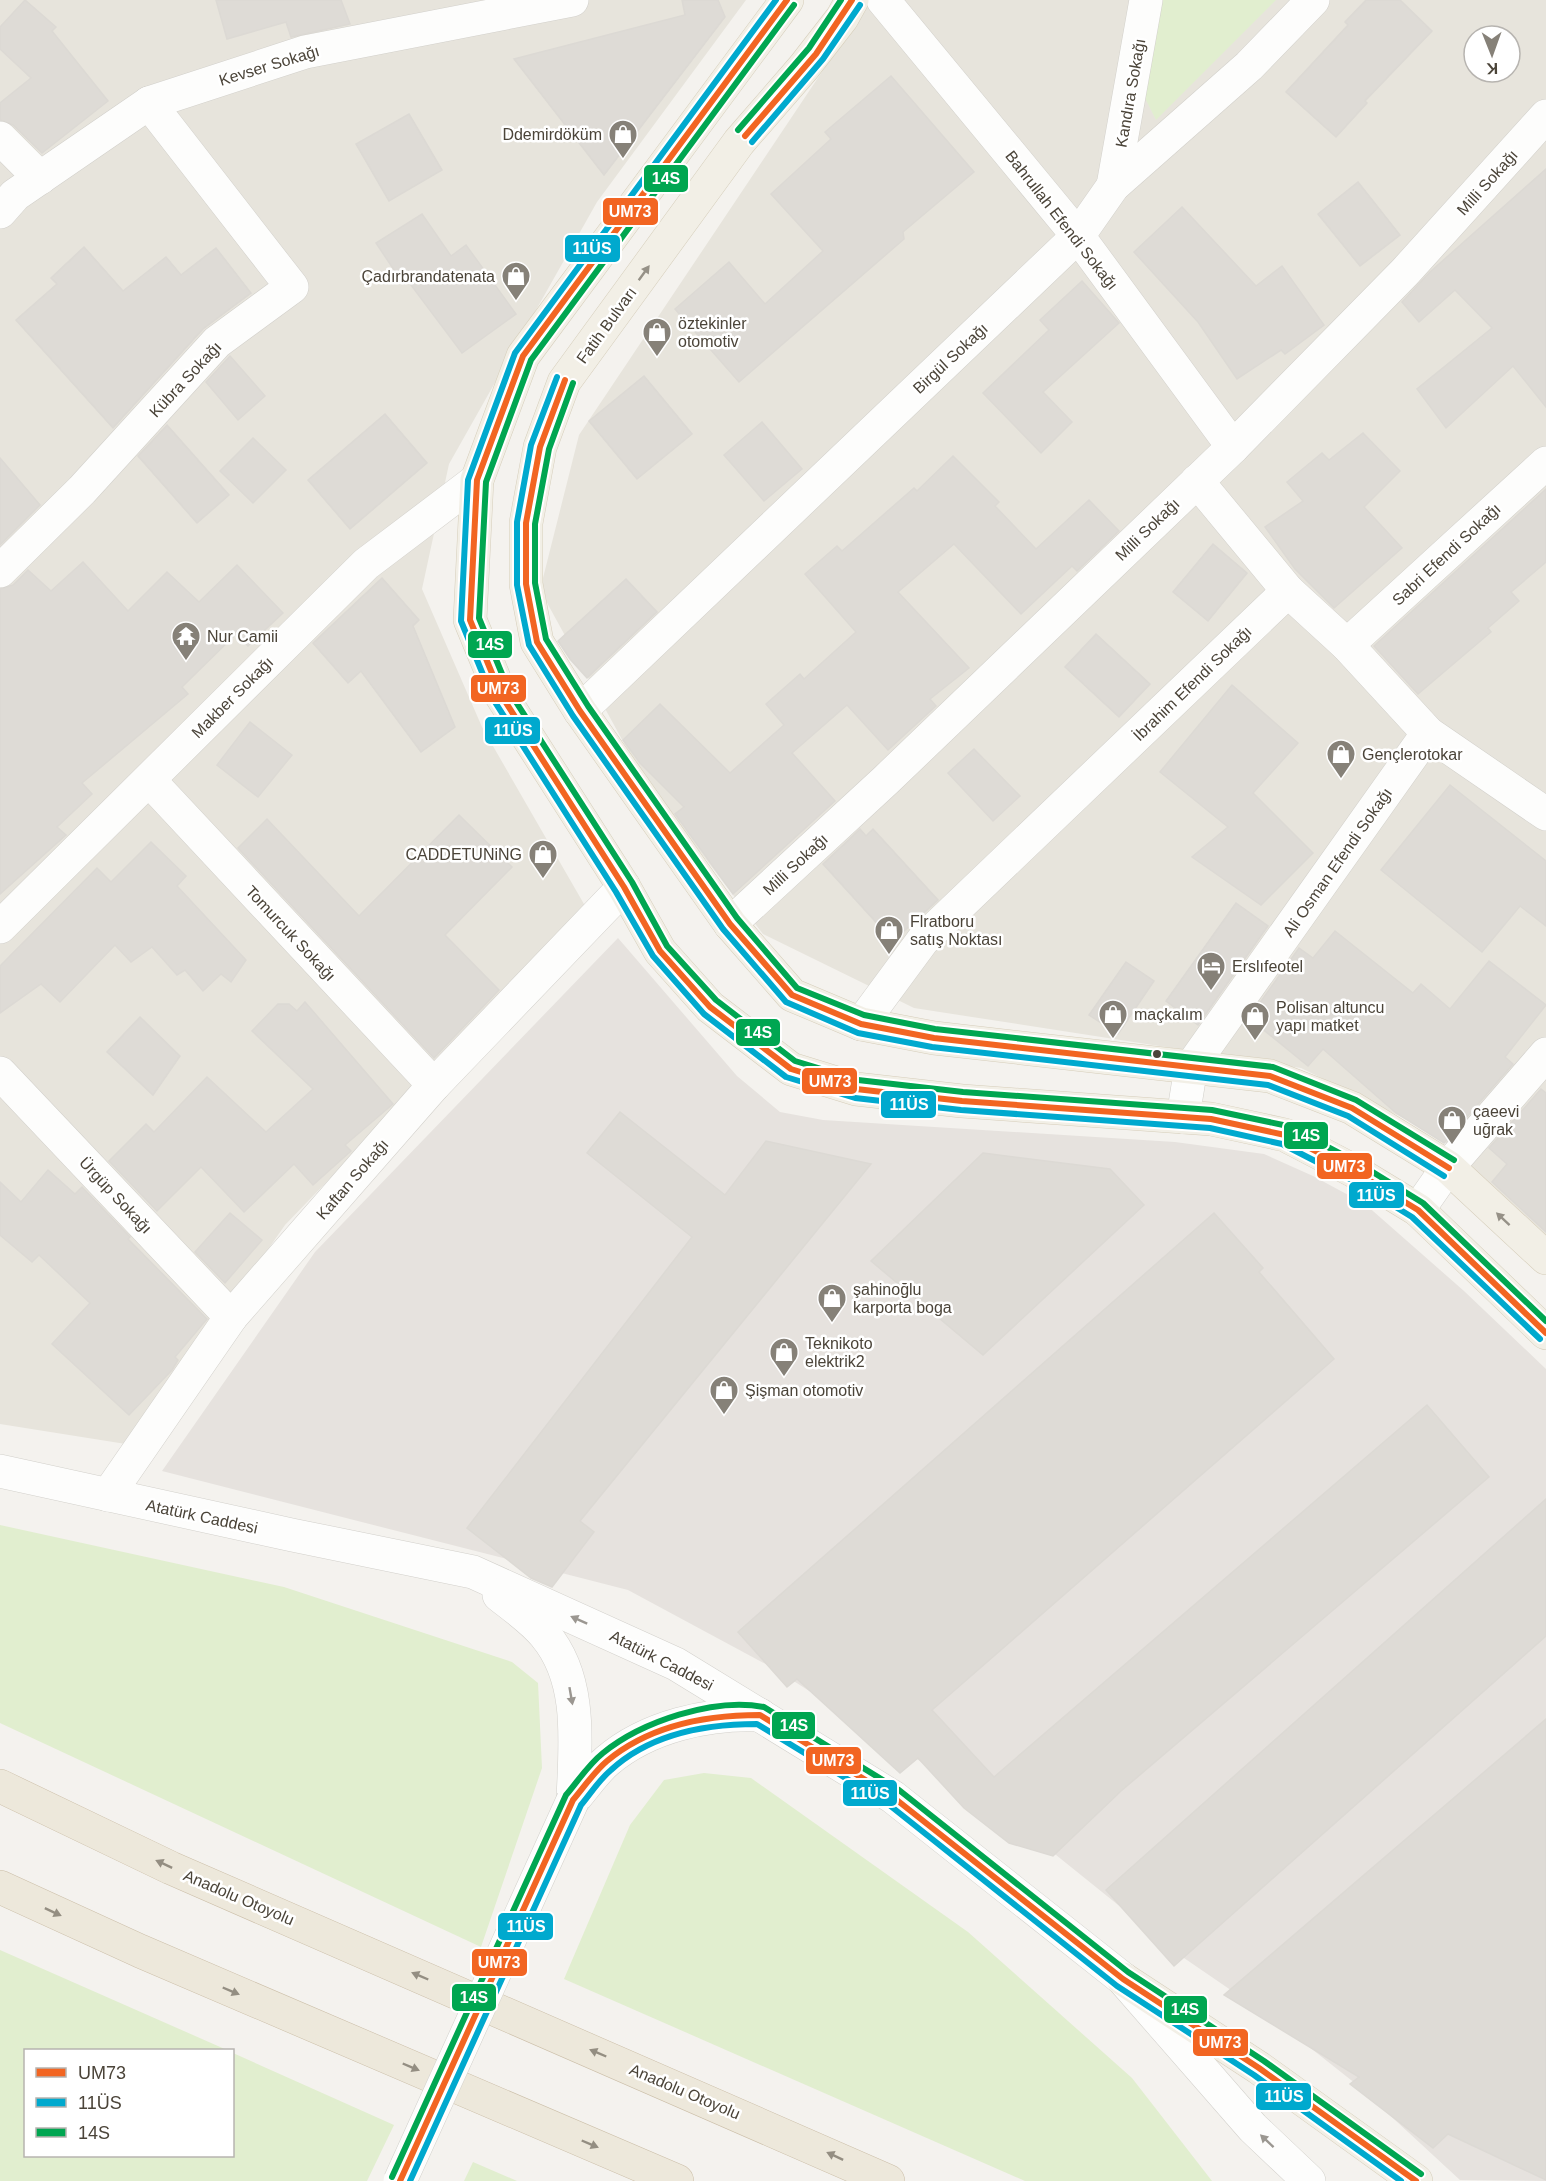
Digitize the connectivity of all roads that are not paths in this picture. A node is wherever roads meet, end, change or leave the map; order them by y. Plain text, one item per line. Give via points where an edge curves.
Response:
1 (572, 0) edge
2 (787, 0) edge
3 (852, 0) edge
4 (883, 0) edge
5 (1146, 0) edge
6 (1313, 0) edge
7 (149, 103) junction
8 (1546, 116) edge
9 (0, 138) edge
10 (40, 178) junction
11 (1113, 186) junction
12 (0, 212) edge
13 (1078, 236) junction
14 (1233, 447) junction
15 (1546, 463) edge
16 (477, 480) junction
17 (1197, 481) junction
18 (0, 571) edge
19 (1288, 591) junction
20 (1347, 645) junction
21 (580, 711) junction
22 (1428, 733) junction
23 (149, 780) junction
24 (1546, 814) edge
25 (624, 887) junction
26 (730, 924) junction
27 (0, 927) edge
28 (861, 1024) junction
29 (1546, 1054) edge
30 (1191, 1066) junction
31 (0, 1073) edge
32 (434, 1085) junction
33 (1183, 1117) junction
34 (1448, 1167) junction
35 (1418, 1210) junction
36 (1546, 1258) edge
37 (231, 1317) junction
38 (1546, 1332) edge
39 (0, 1471) edge
40 (108, 1495) junction
41 (473, 1572) junction
42 (760, 1715) junction
43 (0, 1786) edge
44 (573, 1800) junction
45 (0, 1887) edge
46 (1123, 1979) junction
47 (400, 2181) edge
48 (677, 2181) edge
49 (888, 2181) edge
50 (1309, 2181) edge
51 (1416, 2181) edge

1 - 7 street, Kevser Sokağı via 304,52
2 - 16 main road via 523,356
21 -> 3 main road, Fatih Bulvarı via 537,642 526,584 525,523 540,447 564,382 740,142 804,67
4 - 13 street, Bahrullah Efendi Sokağı
5 - 11 street, Kandıra Sokağı
6 - 11 street, Birgül Sokağı via 1249,66
7 - 10 street, Kevser Sokağı
7 - 18 street, Kübra Sokağı via 292,287 217,342 82,490
8 - 14 street, Milli Sokağı via 1405,272
9 - 10 street
10 - 12 street, Kevser Sokağı via 15,195
11 - 13 street, Birgül Sokağı
13 - 14 street, Bahrullah Efendi Sokağı
13 - 21 street, Birgül Sokağı
14 - 17 street, Milli Sokağı
15 - 20 street, Sabri Efendi Sokağı
16 - 23 street, Makber Sokağı via 366,564
16 - 25 main road via 470,620 501,695
17 - 19 street
17 - 26 street, Milli Sokağı
19 - 20 street
19 - 28 street, İbrahim Efendi Sokağı via 923,940
20 - 22 street
21 - 26 main road, Fatih Bulvarı
22 - 24 street
22 - 30 street, Ali Osman Efendi Sokağı
23 - 27 street, Makber Sokağı
23 - 32 street, Tomurcuk Sokağı
25 - 32 street, Kaftan Sokağı
25 - 33 main road via 660,951 710,1008 791,1069 856,1089
26 - 28 main road, Fatih Bulvarı via 792,995
28 - 30 main road, Fatih Bulvarı via 934,1038
29 - 34 street
30 - 33 street, Ali Osman Efendi Sokağı
30 - 34 main road, Fatih Bulvarı via 1270,1076 1341,1104
31 - 37 street, Ürgüp Sokağı
32 - 37 street, Kaftan Sokağı
33 - 35 main road via 1285,1135
34 - 35 street
36 -> 34 main road, Fatih Bulvarı
35 - 38 main road
37 - 40 street, Kaftan Sokağı
39 - 40 street, Atatürk Caddesi
40 - 41 street, Atatürk Caddesi
42 -> 41 street, Atatürk Caddesi via 676,1664
41 -> 44 street via 544,1634 565,1665 575,1721
42 - 44 street via 704,1717 648,1737 607,1761
42 - 46 street, Atatürk Caddesi via 893,1797
49 -> 43 highway, Anadolu Otoyolu via 171,1868
44 - 47 street, bridge
45 -> 48 highway
50 -> 46 street, Atatürk Caddesi via 1253,2128
46 - 51 main road via 1259,2068

